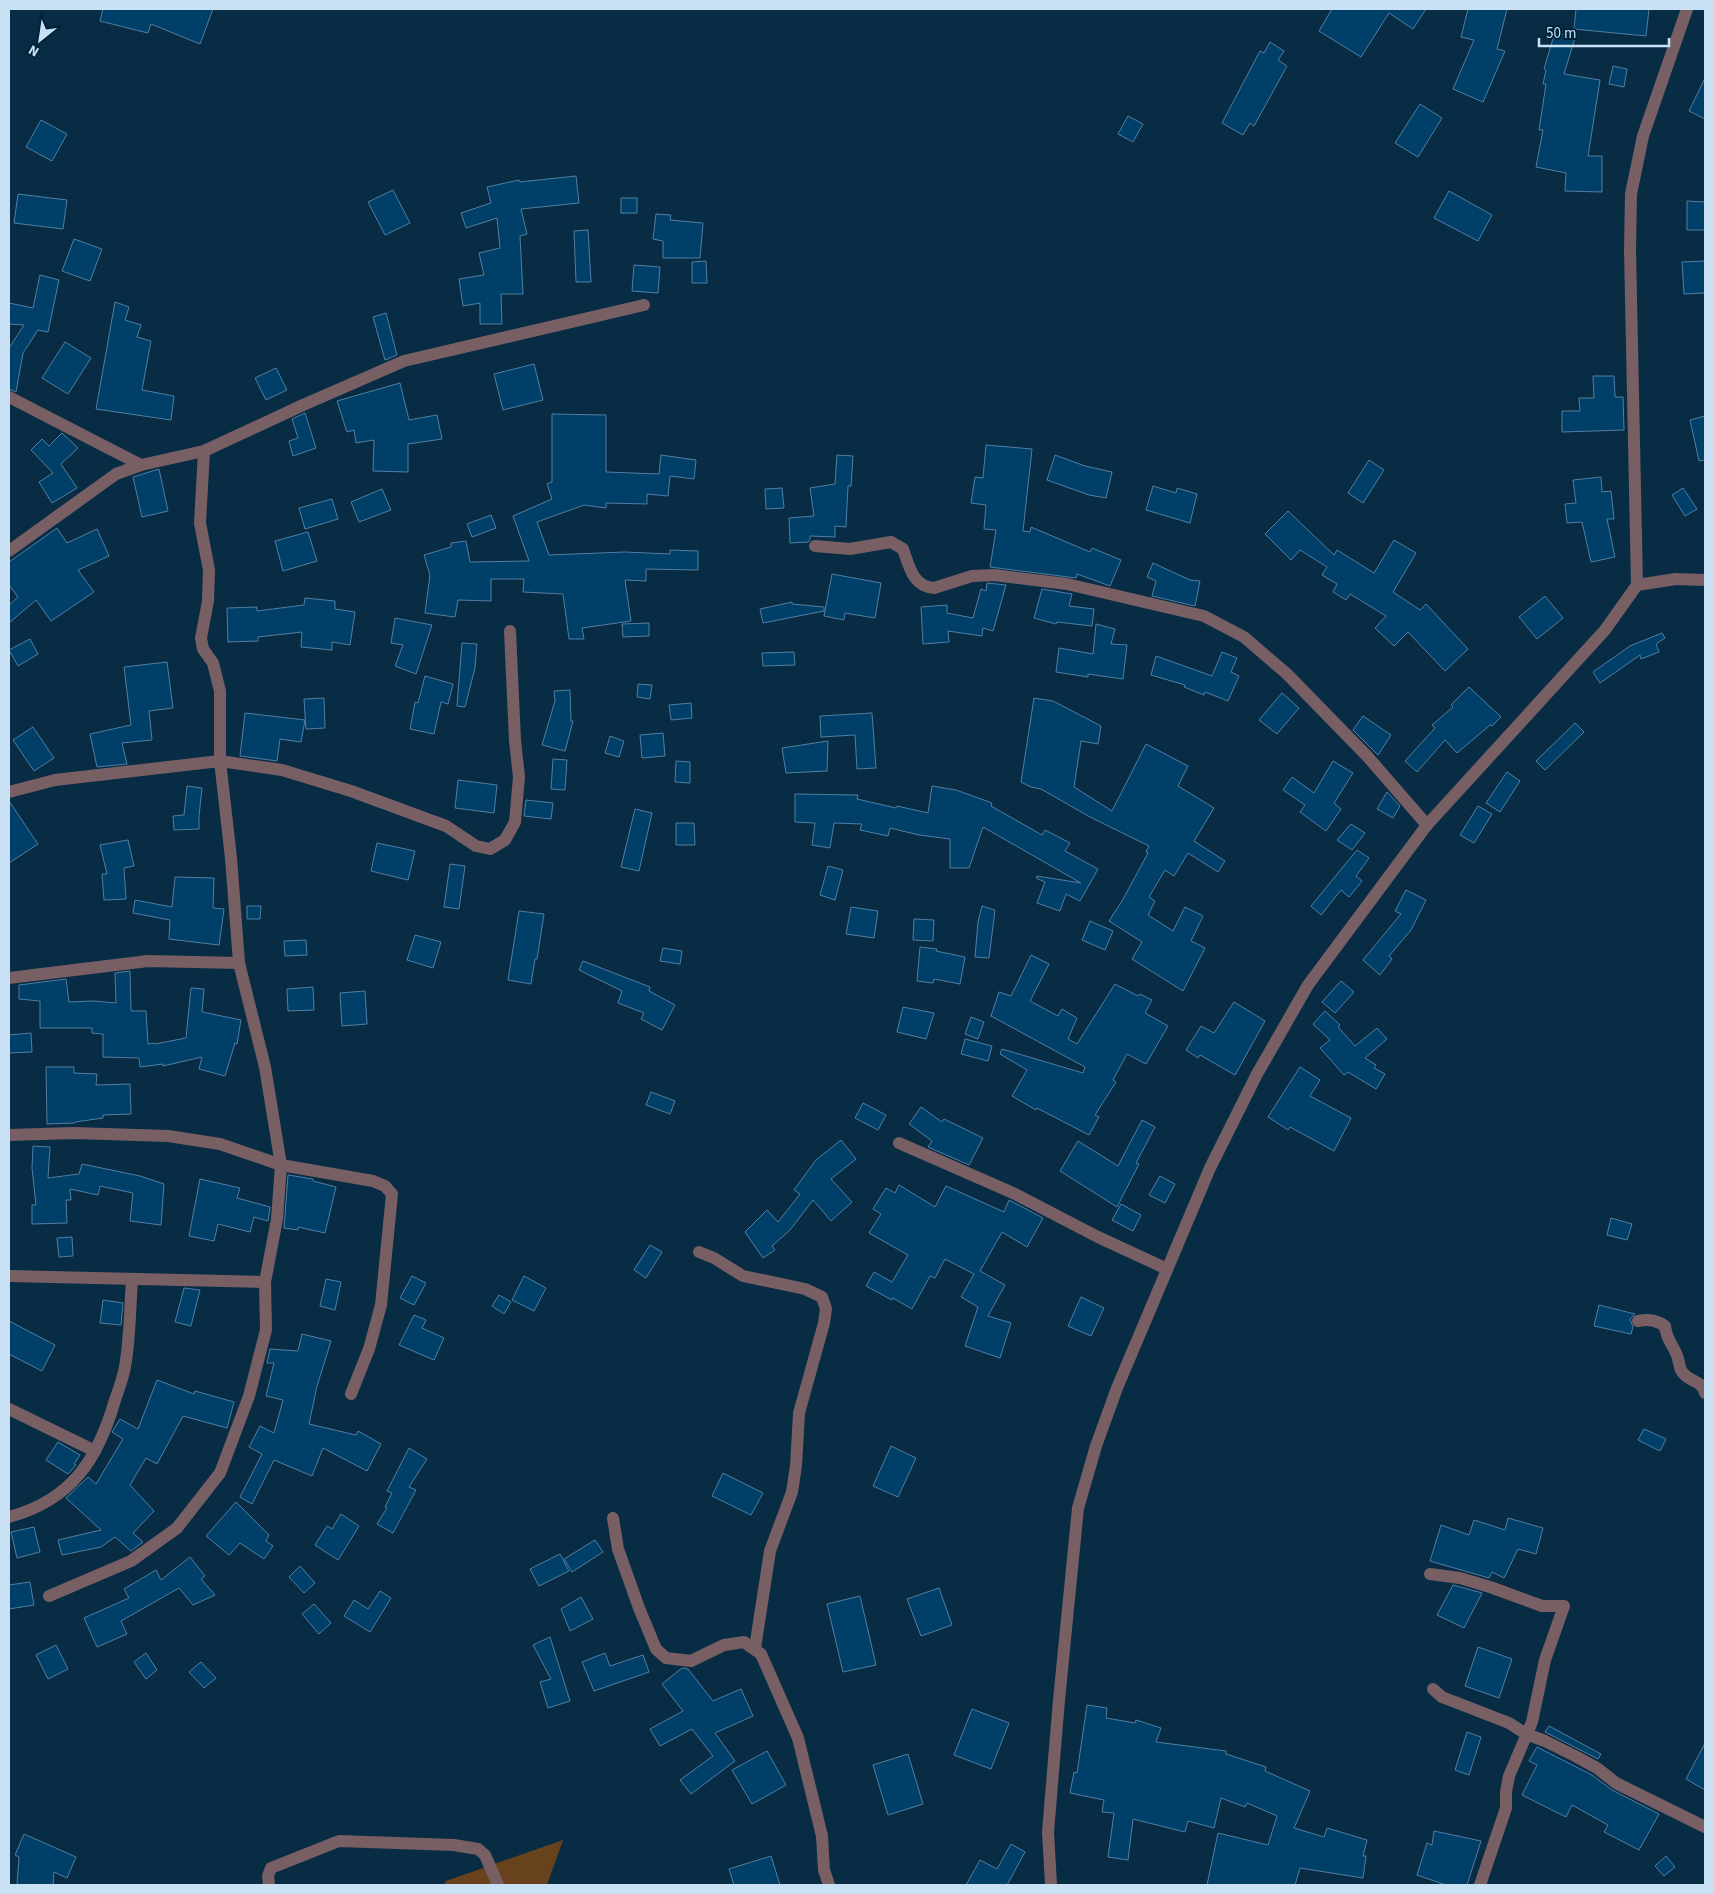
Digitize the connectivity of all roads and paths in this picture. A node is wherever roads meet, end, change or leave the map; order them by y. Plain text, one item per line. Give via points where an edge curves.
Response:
1 (1687, 9) edge
2 (644, 305) dead end
3 (9, 397) edge
4 (204, 451) junction
5 (141, 465) junction
6 (815, 546) dead end
7 (9, 551) edge
8 (1705, 580) edge
9 (1637, 586) junction
10 (510, 631) dead end
11 (220, 760) junction
12 (9, 792) edge
13 (1427, 825) junction
14 (238, 964) junction
15 (9, 978) edge
16 (9, 1135) edge
17 (900, 1143) dead end
18 (281, 1165) junction
19 (699, 1252) dead end
20 (1167, 1269) junction
21 (9, 1276) edge
22 (132, 1280) junction
23 (265, 1282) junction
24 (1638, 1321) dead end
25 (1705, 1393) edge
26 (351, 1394) dead end
27 (9, 1408) edge
28 (95, 1452) junction
29 (9, 1517) edge
30 (613, 1518) dead end
31 (1430, 1574) dead end
32 (49, 1596) dead end
33 (755, 1648) junction
34 (1433, 1689) dead end
35 (1526, 1734) junction
36 (1705, 1827) edge
37 (270, 1885) edge
38 (498, 1885) edge
39 (829, 1885) edge
40 (1051, 1885) edge
41 (1480, 1885) edge

1 - 9 street via 1643,136 1631,194
2 - 4 street via 404,361
3 - 5 street
4 - 5 street
4 - 11 street via 200,523 209,570 208,602 201,638 203,649 213,663 220,691
5 - 7 street via 116,474
6 - 13 street via 850,549 891,542 904,549 912,572 921,585 928,588 972,576 994,575 1067,584 1204,616 1244,638 1287,674 1367,756
8 - 9 street via 1676,579
9 - 13 street via 1606,630
10 - 11 street via 519,777 515,822 505,840 490,849 476,846 446,826 350,792 282,770
11 - 12 street via 55,780
11 - 14 street
13 - 20 street via 1308,985 1257,1074 1210,1168
14 - 15 street via 148,961
14 - 18 street via 265,1067
16 - 18 street via 168,1136 220,1144
17 - 20 street via 1013,1193
18 - 23 street via 277,1219
18 - 26 street via 373,1181 385,1186 392,1194 381,1306 369,1349
19 - 33 street via 743,1276 805,1289 822,1298 826,1309 799,1413 792,1492 770,1551
20 - 40 street via 1117,1388 1078,1508 1048,1832
21 - 22 street
22 - 23 street
22 - 28 street via 125,1368
23 - 32 street via 266,1330 249,1396 220,1472 177,1528 131,1561
24 - 25 street via 1650,1319 1665,1326 1666,1337 1678,1357 1681,1372 1704,1387
27 - 28 street
28 - 29 street via 74,1482 51,1501
30 - 33 street via 618,1549 656,1649 666,1658 691,1661 724,1645 744,1642
31 - 35 street via 1460,1578 1542,1606 1564,1606 1545,1660 1532,1722
33 - 39 street via 761,1654 798,1738 822,1836 824,1870
34 - 35 street via 1442,1697
35 - 36 street via 1575,1756 1616,1783
35 - 41 street via 1509,1776 1506,1808
37 - 38 street via 268,1876 271,1868 346,1841 454,1845 478,1849 485,1855

